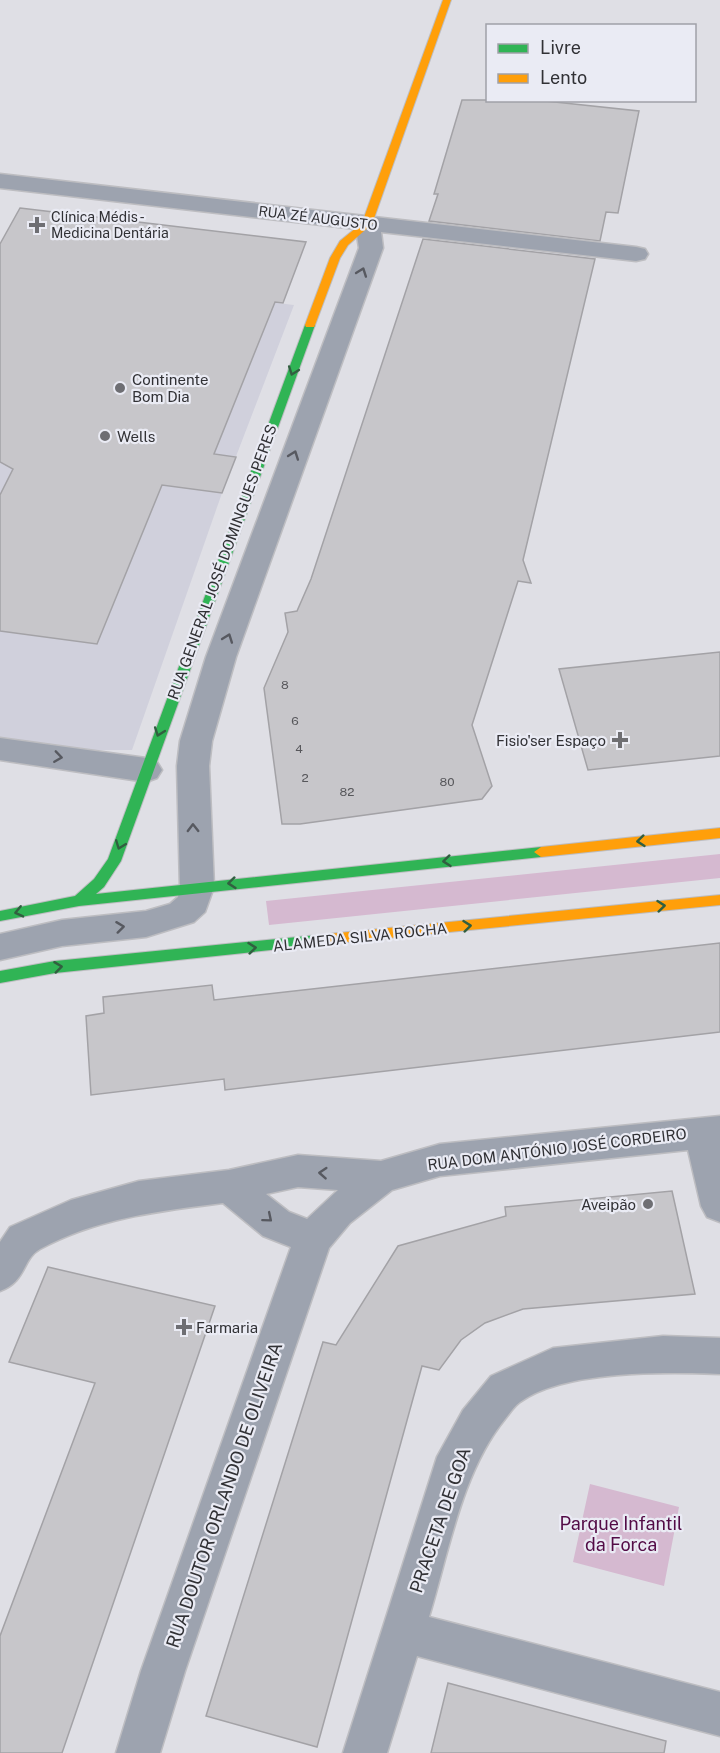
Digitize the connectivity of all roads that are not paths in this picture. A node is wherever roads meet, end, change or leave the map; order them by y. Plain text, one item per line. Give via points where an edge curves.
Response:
1 (447, 0) edge
2 (0, 182) edge
3 (367, 224) junction
4 (636, 254) dead end
5 (0, 749) edge
6 (146, 770) junction
7 (720, 833) edge
8 (197, 887) junction
9 (720, 900) edge
10 (79, 901) junction
11 (0, 916) edge
12 (0, 947) edge
13 (0, 977) edge
14 (711, 1132) edge
15 (381, 1177) junction
16 (229, 1186) junction
17 (720, 1206) edge
18 (313, 1239) junction
19 (0, 1274) edge
20 (720, 1356) edge
21 (402, 1630) junction
22 (720, 1714) edge
23 (138, 1753) edge
24 (365, 1753) edge

1 - 3 street, RUA GENERAL JOSÉ DOMINGUES PERES
2 - 3 street, RUA ZÉ AUGUSTO
3 - 4 street, RUA ZÉ AUGUSTO
3 -> 6 street, RUA GENERAL JOSÉ DOMINGUES PERES via 344,243 335,258
8 -> 3 street, RUA GENERAL JOSÉ DOMINGUES PERES via 193,766 196,741 221,657 370,248
5 -> 6 street
6 -> 10 street, RUA GENERAL JOSÉ DOMINGUES PERES via 114,861 99,883
7 -> 8 street
8 - 10 street
12 -> 8 street via 62,933 164,919 182,913 193,903
13 -> 9 street, ALAMEDA SILVA ROCHA via 55,967
10 -> 11 street
14 - 15 street, RUA DOM ANTÓNIO JOSÉ CORDEIRO via 440,1160
14 - 17 street
15 -> 16 street via 298,1171
15 - 18 street, RUA DOM ANTÓNIO JOSÉ CORDEIRO via 337,1212
16 -> 18 street via 276,1224
16 - 19 street via 139,1197 71,1216 23,1239
18 - 23 street, RUA DOUTOR ORLANDO DE OLIVEIRA
20 - 21 street, PRACETA DE GOA via 663,1354 553,1366 505,1389 477,1423 457,1457
21 - 22 street
21 - 24 street, PRACETA DE GOA

